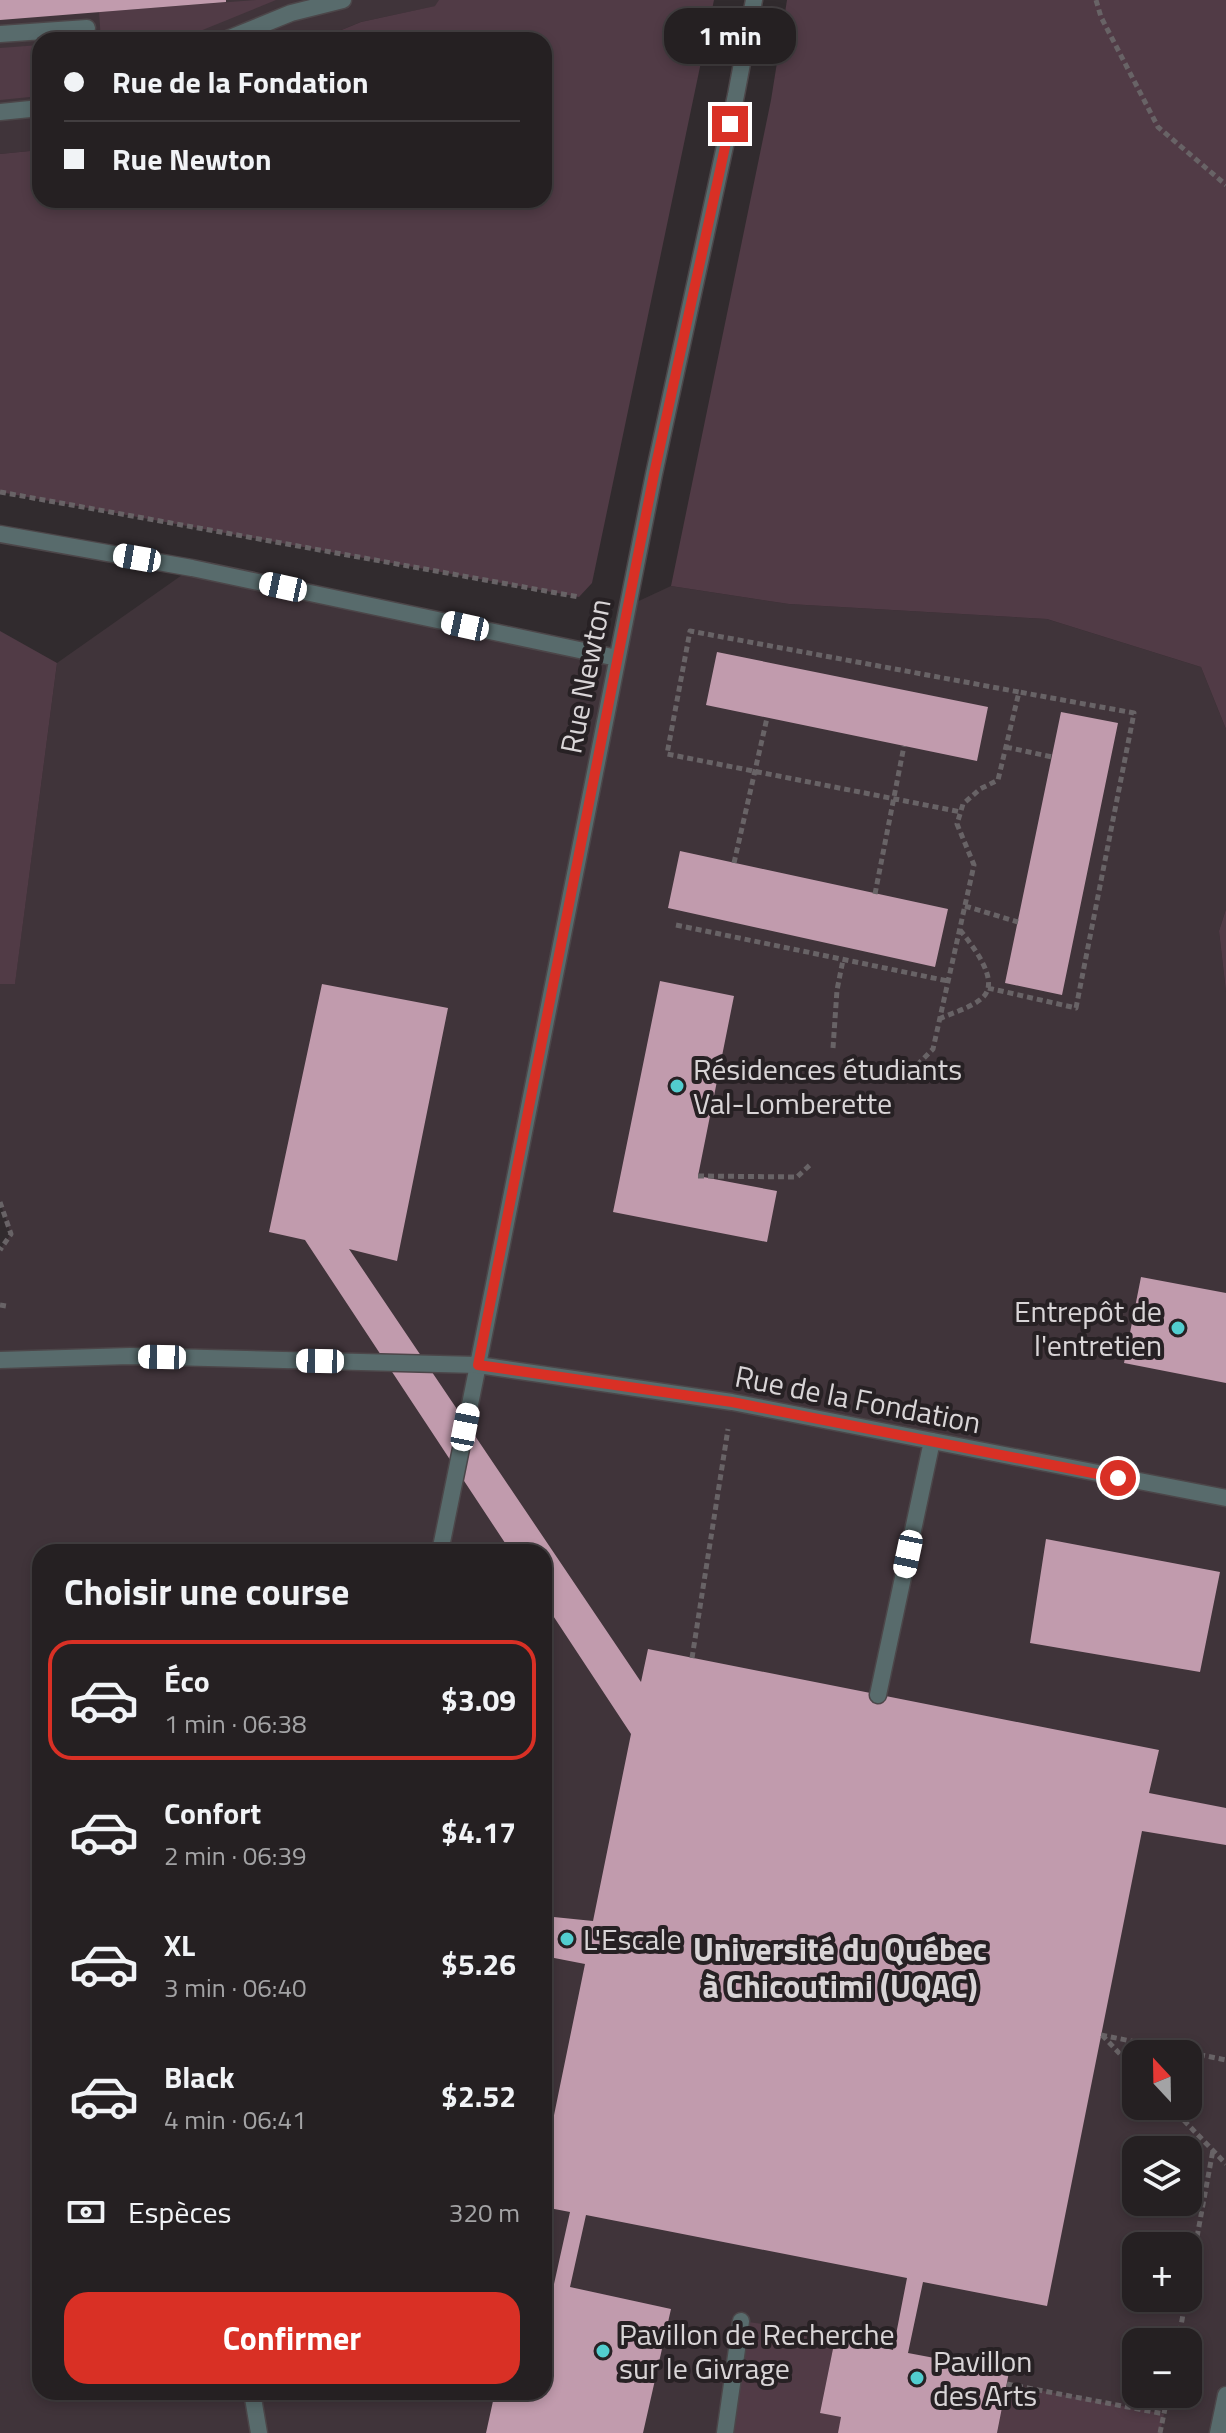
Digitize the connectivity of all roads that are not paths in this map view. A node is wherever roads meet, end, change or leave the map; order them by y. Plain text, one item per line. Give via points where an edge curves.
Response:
1 (343, 0) edge
2 (754, 0) edge
3 (87, 28) dead end
4 (245, 32) edge
5 (0, 34) edge
6 (32, 109) edge
7 (0, 112) edge
8 (0, 534) edge
9 (617, 658) junction
10 (0, 1360) edge
11 (478, 1365) junction
12 (932, 1441) junction
13 (1226, 1498) edge
14 (442, 1544) edge
15 (878, 1695) dead end
16 (741, 2321) dead end
17 (1226, 2395) edge
18 (253, 2400) edge
19 (259, 2433) edge
20 (725, 2433) edge
21 (1218, 2433) edge

1 - 4 street
2 - 9 street, Rue Newton
3 - 5 street
6 - 7 street
8 - 9 street via 192,568
9 - 11 street, Rue Newton
10 - 11 street, Rue de la Fondation via 130,1356
11 - 12 street, Rue de la Fondation via 732,1402
11 - 14 street, Rue Newton
12 - 13 street, Rue de la Fondation
12 - 15 street
16 - 20 street
17 - 21 street
18 - 19 street

